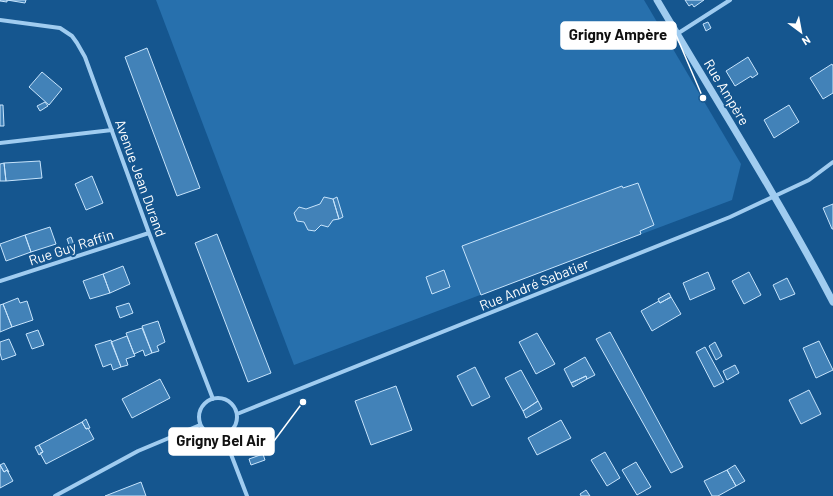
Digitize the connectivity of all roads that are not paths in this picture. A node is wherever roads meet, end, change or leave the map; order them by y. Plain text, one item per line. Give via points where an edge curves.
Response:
1 (657, 0) edge
2 (730, 0) edge
3 (0, 20) edge
4 (677, 34) junction
5 (112, 130) junction
6 (0, 143) edge
7 (833, 162) edge
8 (774, 197) junction
9 (149, 234) junction
10 (0, 281) edge
11 (833, 302) edge
12 (213, 399) junction
13 (237, 414) junction
14 (200, 425) junction
15 (224, 436) junction
16 (55, 496) edge
17 (247, 496) edge

1 - 4 street, Rue Ampère
2 - 4 street
3 - 5 street, Avenue Jean Durand via 60,28 72,36 85,57
4 - 8 street, Rue Ampère
5 - 6 street
5 - 9 street, Avenue Jean Durand
7 - 8 street, Rue André Sabatier via 809,180
8 - 11 street, Rue Ampère
8 - 13 street, Rue André Sabatier via 730,217
9 - 10 street, Rue Guy Raffin
9 - 12 street, Avenue Jean Durand
12 - 13 street via 228,402
12 - 14 street via 202,406 198,418
13 - 15 street via 234,428
14 - 15 street via 210,435
14 - 16 street via 138,451
15 - 17 street

